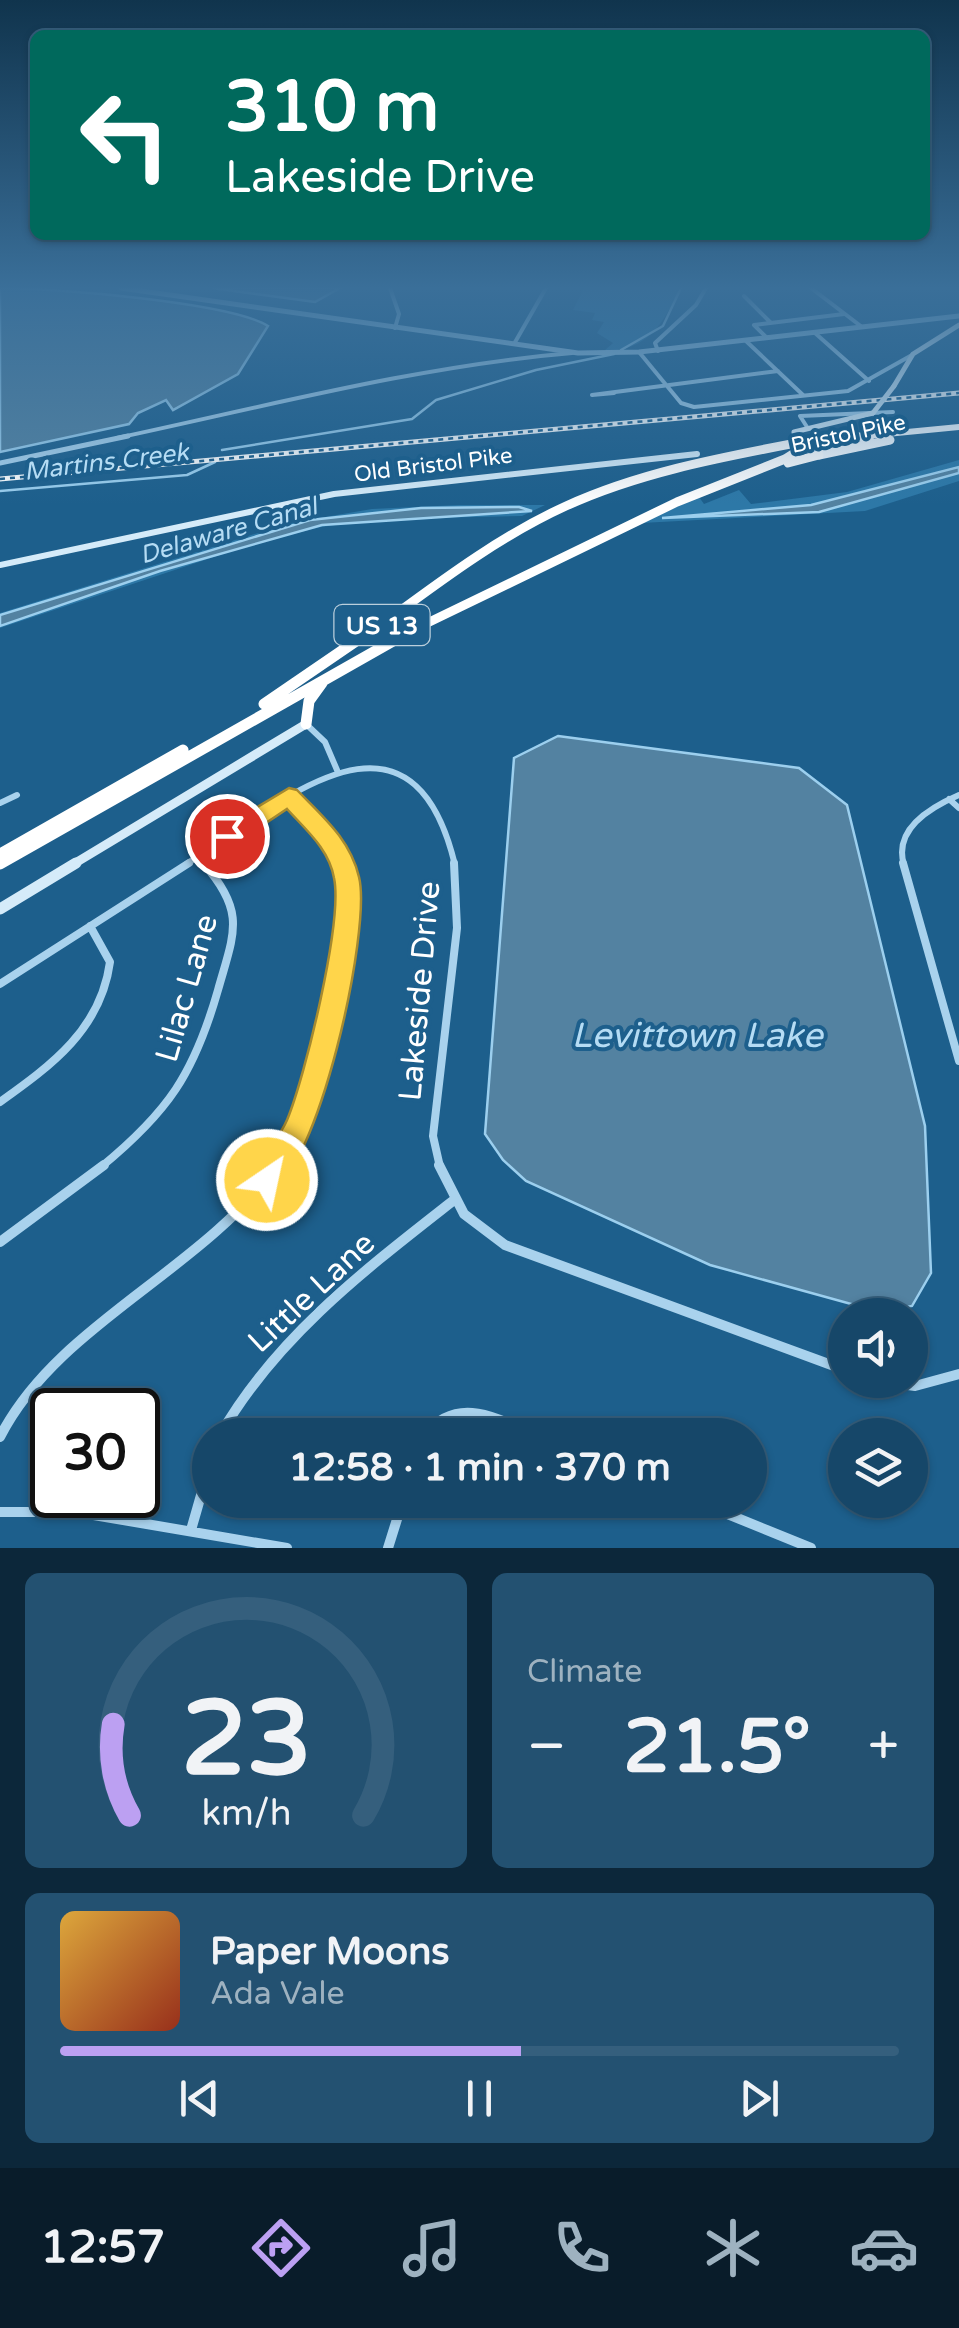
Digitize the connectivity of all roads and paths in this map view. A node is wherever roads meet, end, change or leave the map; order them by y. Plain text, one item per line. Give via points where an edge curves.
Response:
1 (504, 360) edge
2 (646, 360) edge
3 (767, 360) edge
4 (846, 360) edge
5 (903, 360) edge
6 (909, 360) edge
7 (778, 371) junction
8 (869, 381) junction
9 (666, 385) junction
10 (614, 392) dead end
11 (803, 396) junction
12 (893, 412) dead end
13 (873, 413) joint
14 (807, 428) junction
15 (959, 429) edge
16 (794, 432) junction
17 (818, 441) junction
18 (796, 444) junction
19 (782, 446) junction
20 (697, 454) joint
21 (819, 455) junction
22 (0, 463) edge
23 (746, 476) junction
24 (0, 565) edge
25 (334, 673) junction
26 (306, 724) junction
27 (338, 770) junction
28 (959, 794) edge
29 (16, 795) dead end
30 (289, 796) junction
31 (949, 799) junction
32 (1, 800) edge
33 (959, 808) edge
34 (0, 854) edge
35 (196, 856) junction
36 (0, 864) edge
37 (0, 909) edge
38 (90, 926) junction
39 (0, 984) edge
40 (959, 1061) edge
41 (0, 1102) edge
42 (454, 1200) junction
43 (0, 1242) edge
44 (828, 1364) edge
45 (959, 1374) edge
46 (928, 1382) edge
47 (231, 1418) edge
48 (441, 1418) edge
49 (490, 1418) edge
50 (0, 1437) edge
51 (0, 1512) edge
52 (194, 1518) edge
53 (397, 1518) edge
54 (737, 1518) edge
55 (191, 1530) junction
56 (286, 1548) edge
57 (388, 1548) edge
58 (811, 1548) edge

1 - 22 street
2 - 9 street
3 - 7 street
4 - 8 street
5 - 8 street
6 - 13 main road, bridge
7 - 9 street
7 - 11 street
8 - 11 street via 848,391
9 - 10 street
9 - 11 street via 683,405
12 - 14 street via 800,416
13 - 14 main road
14 - 16 main road
15 - 17 highway, Bristol Pike / US 13
15 - 21 highway, Bristol Pike / US 13
16 - 17 highway
16 - 18 main road
17 - 18 highway, Bristol Pike / US 13
18 - 19 highway, US 13
18 - 21 main road
18 - 23 highway via 791,456
19 - 20 highway
19 - 34 highway, US 13 via 644,476 546,514 290,688
20 - 24 main road, Old Bristol Pike via 418,482 259,508
21 - 23 highway, Bristol Pike / US 13
23 - 25 highway, US 13 via 493,588
25 - 26 highway via 311,697
25 - 36 highway, US 13
26 - 27 street via 325,742
26 - 37 main road
27 - 30 street, Lakeside Drive
27 - 42 street, Lakeside Drive via 378,766 413,780 454,862 458,910 433,1136
28 - 31 street
29 - 32 street
30 - 35 street, Lakeside Drive
30 - 50 street via 333,842 348,893 298,1131 253,1194 37,1382
31 - 33 street
31 - 40 street via 911,825 901,856
35 - 38 street, Lakeside Drive
35 - 43 street, Lilac Lane via 226,887 237,915 196,1062 145,1129
38 - 39 street, Lakeside Drive
38 - 41 street via 110,962 90,1022 61,1057
42 - 44 street, Lakeside Drive via 480,1230 505,1245
42 - 47 street, Little Lane via 361,1275 262,1371
45 - 46 street
48 - 49 street via 466,1409
51 - 55 street via 76,1512
52 - 55 street
53 - 57 street
54 - 58 street
55 - 56 street

